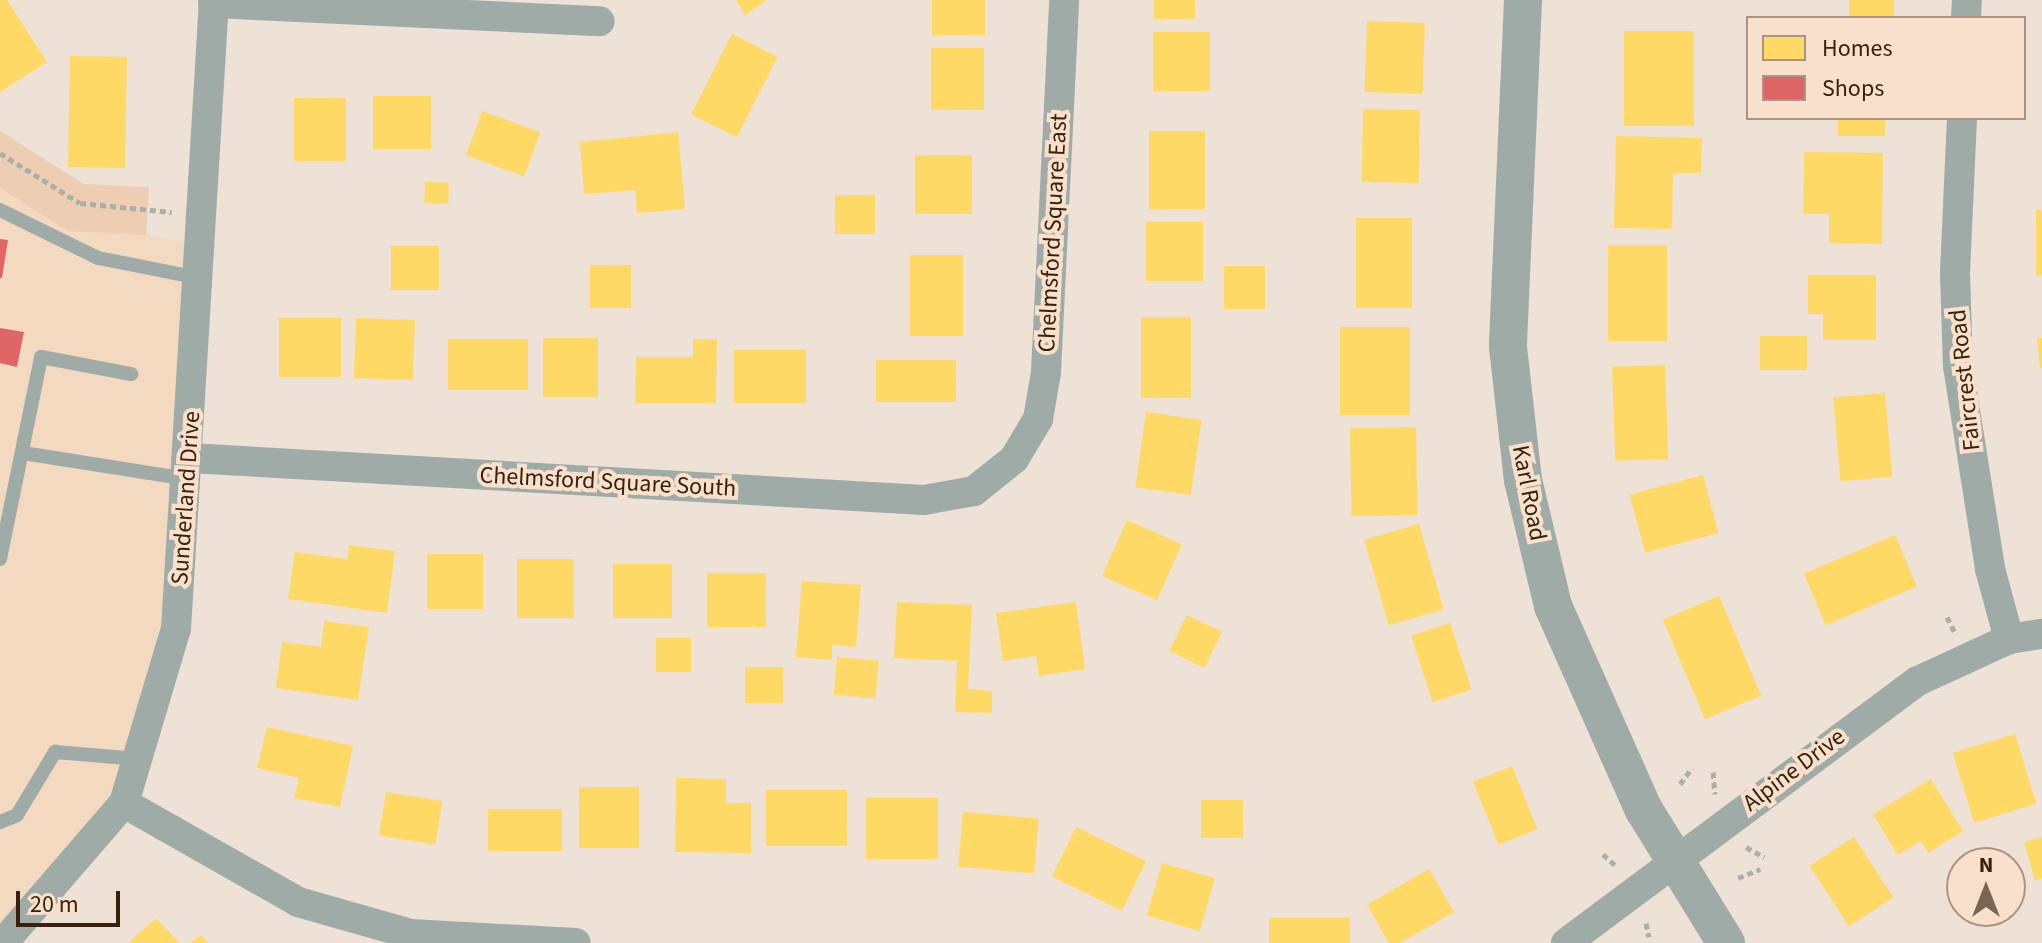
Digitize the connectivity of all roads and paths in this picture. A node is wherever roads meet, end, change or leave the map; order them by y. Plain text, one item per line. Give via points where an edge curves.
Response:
1 (1064, 0) edge
2 (1523, 0) edge
3 (214, 2) edge
4 (600, 21) dead end
5 (1962, 120) edge
6 (0, 153) edge
7 (0, 210) edge
8 (202, 215) junction
9 (199, 278) junction
10 (131, 374) dead end
11 (23, 453) junction
12 (1014, 459) joint
13 (189, 468) junction
14 (0, 559) edge
15 (2042, 634) edge
16 (2009, 639) junction
17 (138, 759) junction
18 (1692, 768) dead end
19 (1713, 772) dead end
20 (1680, 784) dead end
21 (1715, 794) dead end
22 (124, 803) junction
23 (0, 822) edge
24 (1746, 847) dead end
25 (1603, 854) dead end
26 (1764, 857) dead end
27 (1675, 860) junction
28 (1615, 865) dead end
29 (1760, 869) dead end
30 (1738, 878) dead end
31 (5, 932) edge
32 (576, 943) edge
33 (1566, 943) edge
34 (1726, 943) edge

1 - 12 street, Chelmsford Square East via 1046,372 1038,419
2 - 27 street, Karl Road via 1508,347 1523,480 1553,606 1644,810
3 - 4 street
3 - 8 street, Sunderland Drive
5 - 16 street, Faircrest Road via 1955,273 1958,366 1990,569
6 - 8 path via 80,203
7 - 9 lane via 98,258
8 - 9 street, Sunderland Drive
9 - 13 street, Sunderland Drive
10 - 11 lane via 41,357
11 - 13 lane
11 - 14 lane
12 - 13 street, Chelmsford Square South via 974,491 924,500
13 - 17 street, Sunderland Drive via 176,629
15 - 16 street, Alpine Drive
16 - 27 street, Alpine Drive via 1918,681
17 - 22 street, Sunderland Drive
17 - 23 lane via 55,752 17,815
18 - 20 path
19 - 21 path
22 - 31 street, Sunderland Drive
22 - 32 street via 298,902 410,934
24 - 26 path
25 - 28 path
27 - 33 street, Alpine Drive
27 - 34 street, Karl Road
29 - 30 path

